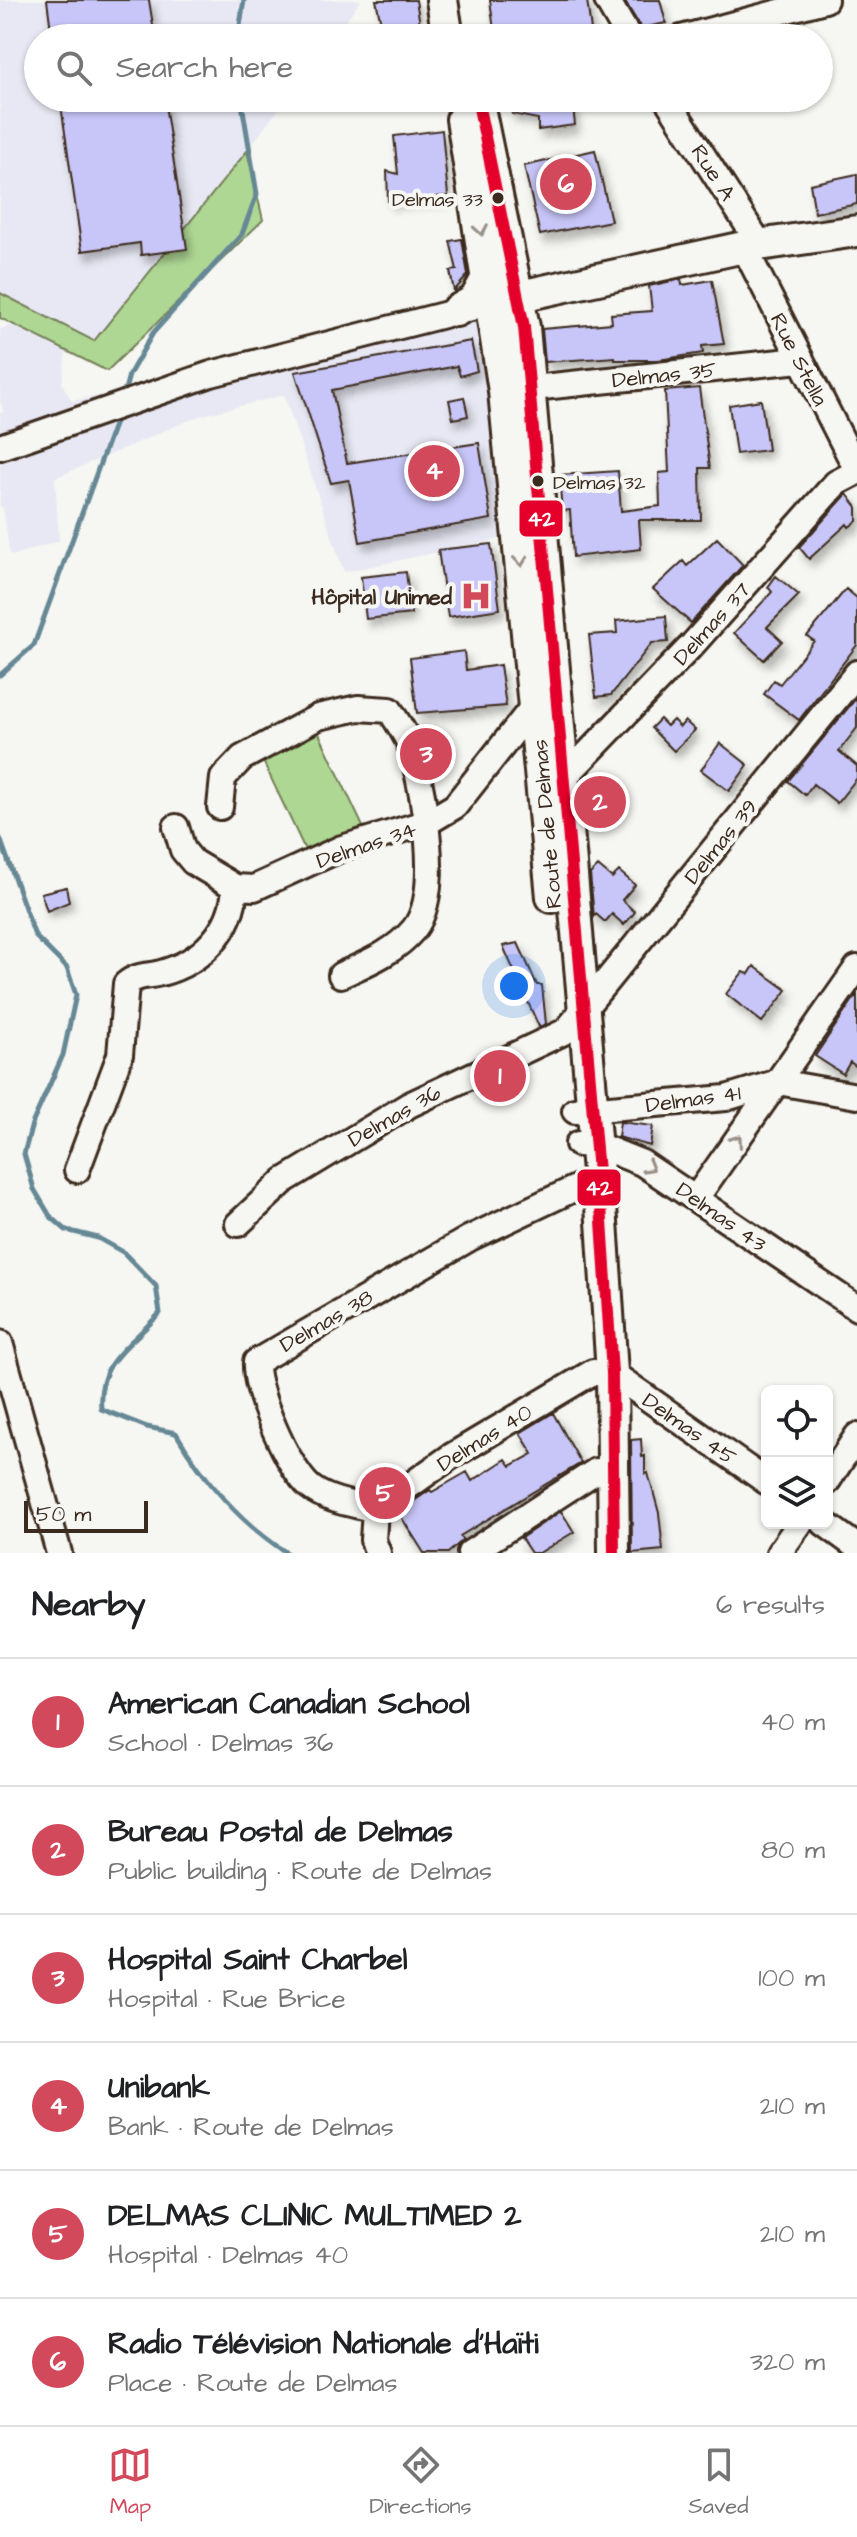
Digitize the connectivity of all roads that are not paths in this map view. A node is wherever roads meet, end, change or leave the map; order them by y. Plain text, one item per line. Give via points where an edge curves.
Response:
1 (442, 0) edge
2 (461, 0) edge
3 (607, 0) edge
4 (825, 0) edge
5 (765, 8) edge
6 (446, 24) edge
7 (465, 24) edge
8 (621, 24) edge
9 (720, 24) edge
10 (461, 112) edge
11 (479, 112) edge
12 (674, 112) edge
13 (857, 231) edge
14 (753, 247) junction
15 (504, 305) junction
16 (456, 311) joint
17 (800, 360) junction
18 (516, 390) junction
19 (0, 447) edge
20 (857, 471) edge
21 (857, 673) edge
22 (536, 703) junction
23 (553, 777) junction
24 (220, 807) dead end
25 (428, 822) junction
26 (176, 827) dead end
27 (235, 887) junction
28 (857, 968) edge
29 (341, 975) dead end
30 (574, 1020) junction
31 (778, 1082) junction
32 (857, 1096) edge
33 (584, 1110) junction
34 (588, 1145) junction
35 (77, 1170) dead end
36 (582, 1185) junction
37 (696, 1198) junction
38 (238, 1224) dead end
39 (857, 1308) edge
40 (0, 1343) edge
41 (602, 1372) junction
42 (857, 1436) edge
43 (596, 1471) junction
44 (833, 1473) edge
45 (761, 1478) edge
46 (375, 1510) junction
47 (796, 1529) edge
48 (832, 1529) edge
49 (857, 1547) edge
50 (59, 1553) edge
51 (378, 1553) edge
52 (470, 1553) edge
53 (594, 1553) edge
54 (614, 1553) edge
55 (779, 1553) edge

1 - 6 main road
2 - 7 main road
3 - 8 street
4 - 5 street
5 - 9 street
10 -> 15 main road, Route de Delmas
11 - 15 main road, Route de Delmas
12 - 14 street, Rue A
13 - 14 main road
14 - 15 main road
14 - 17 street, Rue Stella
15 - 16 main road via 475,300
15 - 18 main road, Route de Delmas
16 - 19 street via 259,360
17 - 18 street, Delmas 35
17 - 20 street, Rue Stella
18 -> 22 main road, Route de Delmas
18 - 23 main road, Route de Delmas
20 - 23 street, Delmas 37 via 836,483 693,644
21 - 30 street, Delmas 39
22 - 23 main road, Route de Delmas
22 - 25 street, Delmas 34 via 455,806
23 - 30 main road, Route de Delmas
24 - 25 street via 223,778 242,758 318,717 358,708 390,710 411,745
25 - 27 street, Delmas 34 via 342,848 254,888
25 - 29 street via 428,877 414,929 390,951
26 - 27 street via 193,862
27 - 35 street via 230,920 205,950 172,970 126,984 120,1055
28 - 31 street
30 - 33 main road, Route de Delmas
30 - 38 street, Delmas 36 via 409,1105 285,1180
31 - 32 street, Delmas 41
31 - 33 street, Delmas 41 via 726,1098
37 -> 31 street
33 - 34 main road, Route de Delmas
34 - 36 main road, Route de Delmas
34 -> 37 street, Delmas 43 via 642,1163
34 - 41 main road, Route de Delmas
36 - 41 main road, Route de Delmas
36 - 46 street, Delmas 38 via 470,1238 256,1362 265,1403 294,1468 311,1488
37 - 39 street, Delmas 43
40 - 50 street
41 - 43 main road, Route de Delmas
41 - 45 street, Delmas 45
41 - 46 street, Delmas 40 via 450,1457
41 - 54 main road, Route de Delmas
42 - 44 street
43 - 52 street
43 - 53 main road, Route de Delmas
46 - 51 street via 373,1540
47 - 55 street
48 - 49 street

